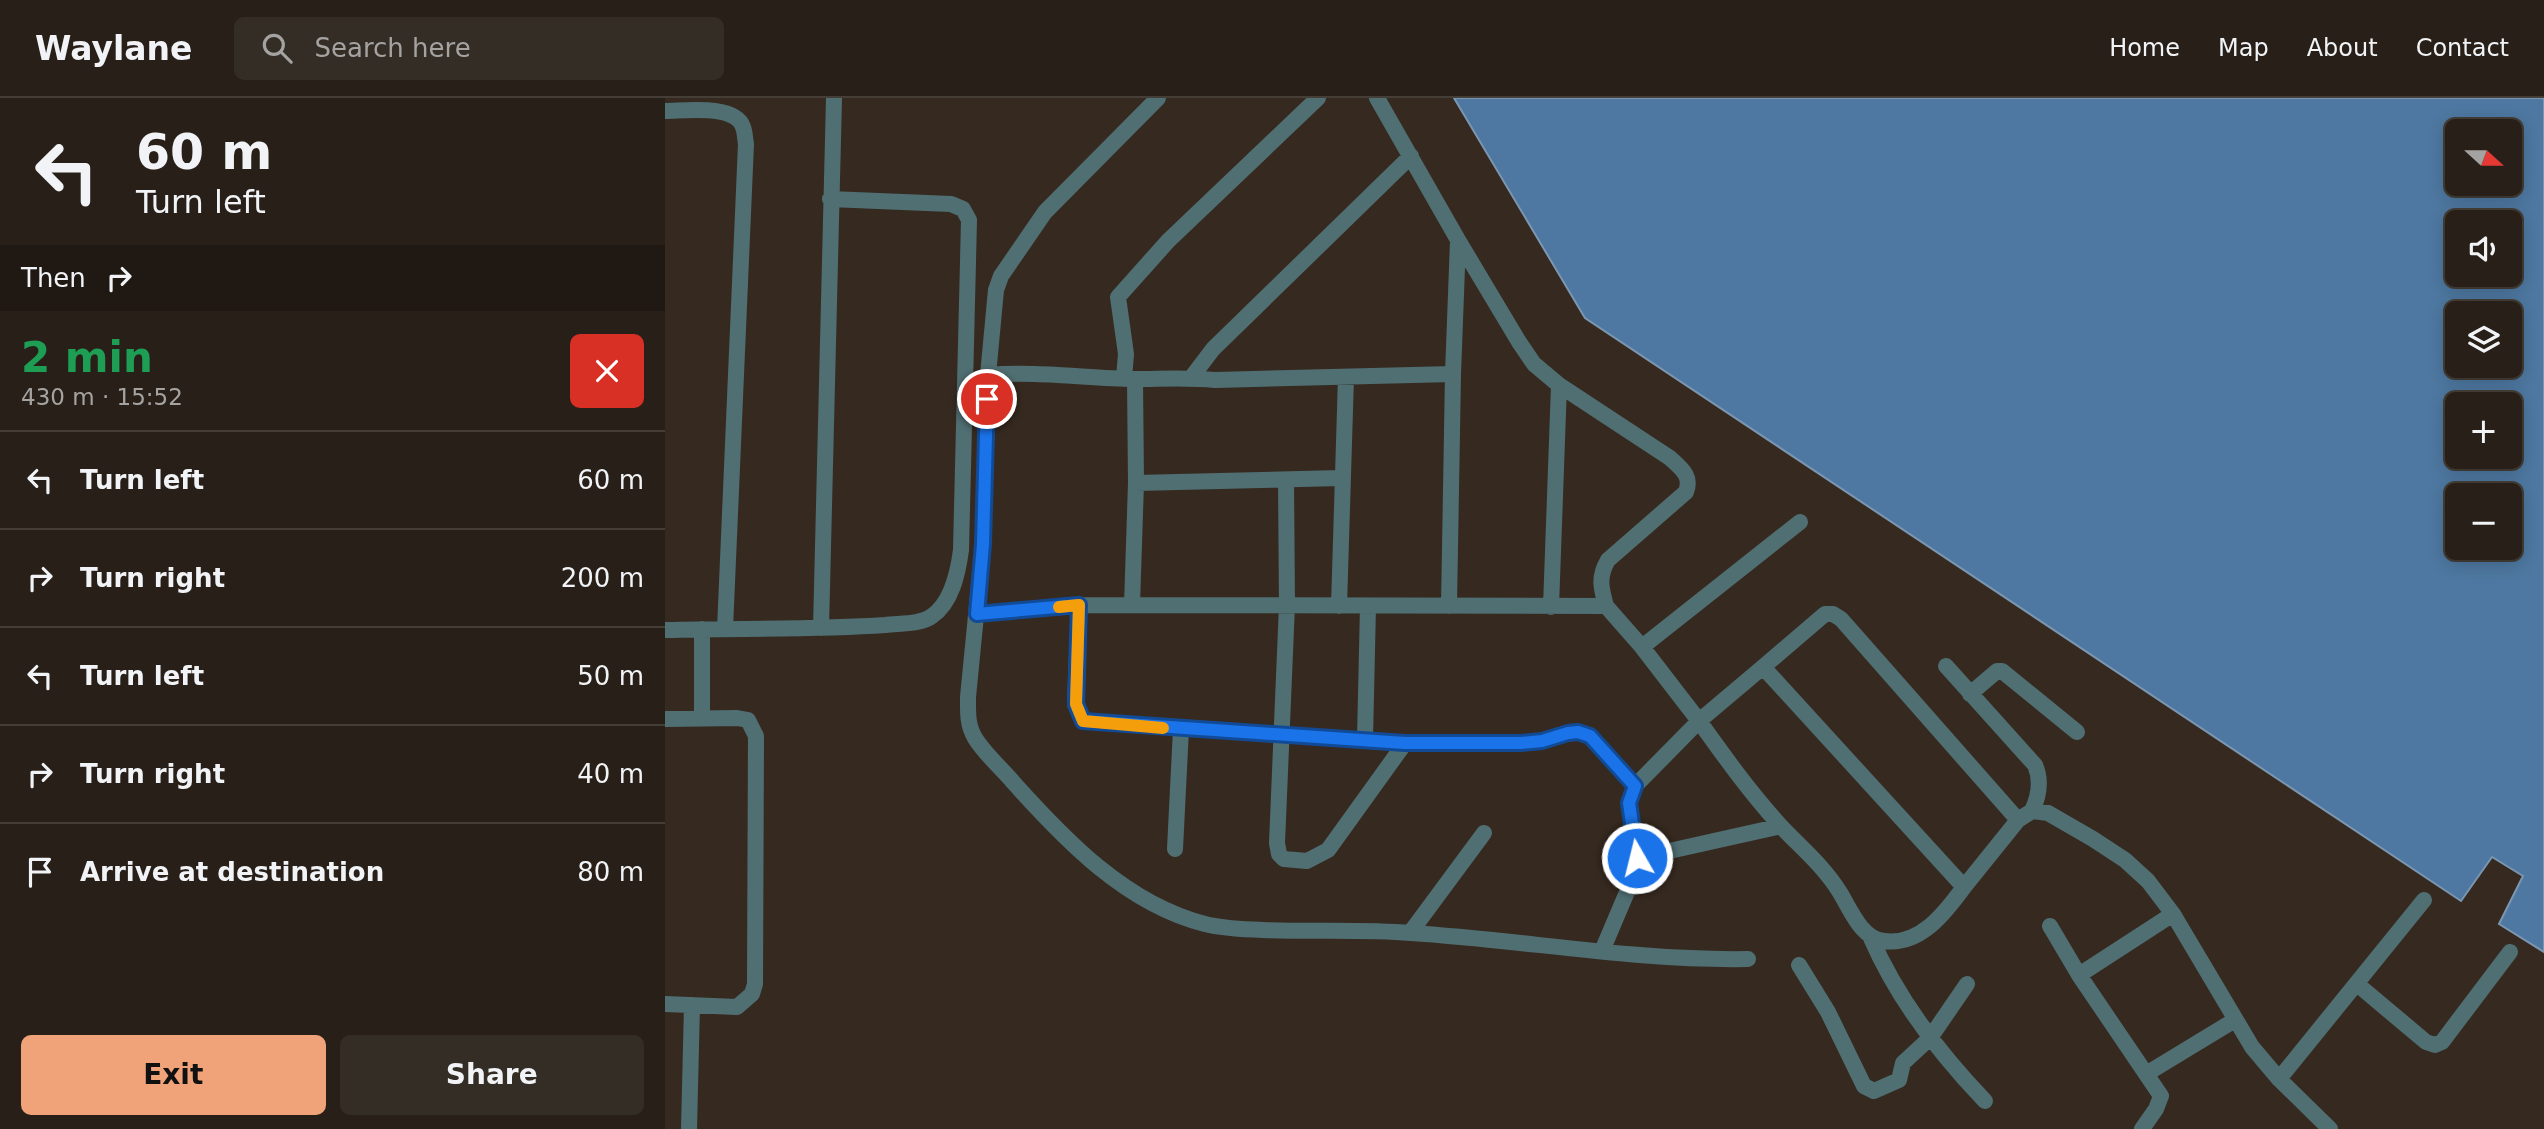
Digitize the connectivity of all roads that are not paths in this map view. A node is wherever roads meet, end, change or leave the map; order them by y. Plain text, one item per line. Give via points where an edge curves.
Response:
1 (834, 98) edge
2 (1158, 98) edge
3 (1318, 98) edge
4 (1377, 98) edge
5 (665, 111) edge
6 (1411, 156) junction
7 (830, 199) junction
8 (1458, 240) junction
9 (1453, 374) junction
10 (988, 375) junction
11 (1191, 377) junction
12 (1346, 377) junction
13 (1129, 379) junction
14 (1559, 385) junction
15 (1342, 478) junction
16 (1286, 480) junction
17 (1136, 483) junction
18 (1800, 523) dead end
19 (1079, 605) junction
20 (1132, 605) junction
21 (1287, 606) junction
22 (1339, 606) junction
23 (1368, 606) junction
24 (1449, 606) junction
25 (1606, 606) junction
26 (1551, 607) junction
27 (977, 614) junction
28 (821, 628) junction
29 (702, 629) junction
30 (725, 629) junction
31 (665, 630) edge
32 (1642, 647) junction
33 (1946, 666) dead end
34 (1763, 667) junction
35 (1970, 694) junction
36 (702, 717) junction
37 (665, 719) edge
38 (1699, 721) junction
39 (1181, 729) junction
40 (2077, 732) dead end
41 (1283, 736) junction
42 (1365, 739) junction
43 (1405, 743) junction
44 (1635, 786) junction
45 (2025, 815) junction
46 (1781, 826) junction
47 (1484, 833) dead end
48 (1175, 849) dead end
49 (1637, 858) junction
50 (1964, 887) junction
51 (2424, 900) dead end
52 (2173, 915) junction
53 (2050, 926) dead end
54 (1410, 933) junction
55 (1871, 938) junction
56 (1602, 951) junction
57 (2510, 952) dead end
58 (1748, 959) dead end
59 (1799, 965) dead end
60 (2079, 975) junction
61 (1967, 984) dead end
62 (2357, 984) junction
63 (665, 1004) edge
64 (692, 1005) junction
65 (2235, 1020) junction
66 (1930, 1038) junction
67 (2146, 1074) junction
68 (2279, 1079) junction
69 (1985, 1101) dead end
70 (689, 1129) edge
71 (2141, 1129) edge
72 (2330, 1129) edge

1 - 7 street
2 - 10 street via 1045,212 1001,276
3 - 13 street via 1124,287 1118,297
4 - 6 street
5 - 30 street via 720,111 735,116 743,126 746,144
6 - 8 street
6 - 11 street via 1213,349
7 - 28 street
7 - 28 street via 950,204 963,209 971,230 961,550 954,582 942,607 929,618
8 - 9 street
8 - 14 street via 1534,364
9 - 12 street
9 - 24 street
10 - 13 street via 1017,372
10 - 27 street
11 - 12 street
11 - 13 street
12 - 15 street
13 - 17 street
14 - 25 street via 1670,458 1689,479 1686,492 1608,560 1601,571
14 - 26 street
15 - 16 street
15 - 22 street
16 - 17 street
16 - 21 street
17 - 20 street
18 - 32 street
19 - 20 street
19 - 27 street
19 - 39 street via 1076,704 1083,721
20 - 21 street
21 - 22 street
21 - 41 street
22 - 23 street
23 - 24 street
23 - 42 street
24 - 26 street
25 - 26 street
25 - 32 street
27 - 54 street via 968,708 975,738 1045,817 1100,869 1150,903 1205,924
28 - 30 street
29 - 30 street
29 - 31 street
29 - 36 street
32 - 38 street
33 - 35 street
34 - 38 street
34 - 45 street via 1825,614 1842,619
34 - 50 street
35 - 40 street via 2003,671
35 - 45 street via 2035,765 2040,776 2036,801
36 - 37 street
36 - 64 street via 748,720 756,736 755,984 752,994 737,1007
38 - 44 street
38 - 46 street
39 - 41 street
39 - 48 street
41 - 42 street
41 - 43 street via 1277,849 1284,859 1307,861 1328,850
42 - 43 street
43 - 44 street via 1521,743 1578,732 1590,736
44 - 49 street via 1629,803
45 - 50 street
45 - 52 street via 2048,813 2125,860 2148,881
46 - 49 street
46 - 55 street via 1813,856
47 - 54 street
49 - 56 street
50 - 55 street via 1944,914 1922,932 1901,941
51 - 62 street
52 - 60 street
52 - 65 street
53 - 60 street
54 - 56 street
55 - 66 street via 1896,988
56 - 58 street
57 - 62 street via 2442,1042 2435,1045
59 - 66 street via 1868,1090 1897,1082 1903,1063
60 - 67 street
61 - 66 street
62 - 68 street
63 - 64 street
64 - 70 street
65 - 67 street
65 - 68 street
66 - 69 street
67 - 71 street via 2161,1096
68 - 72 street

